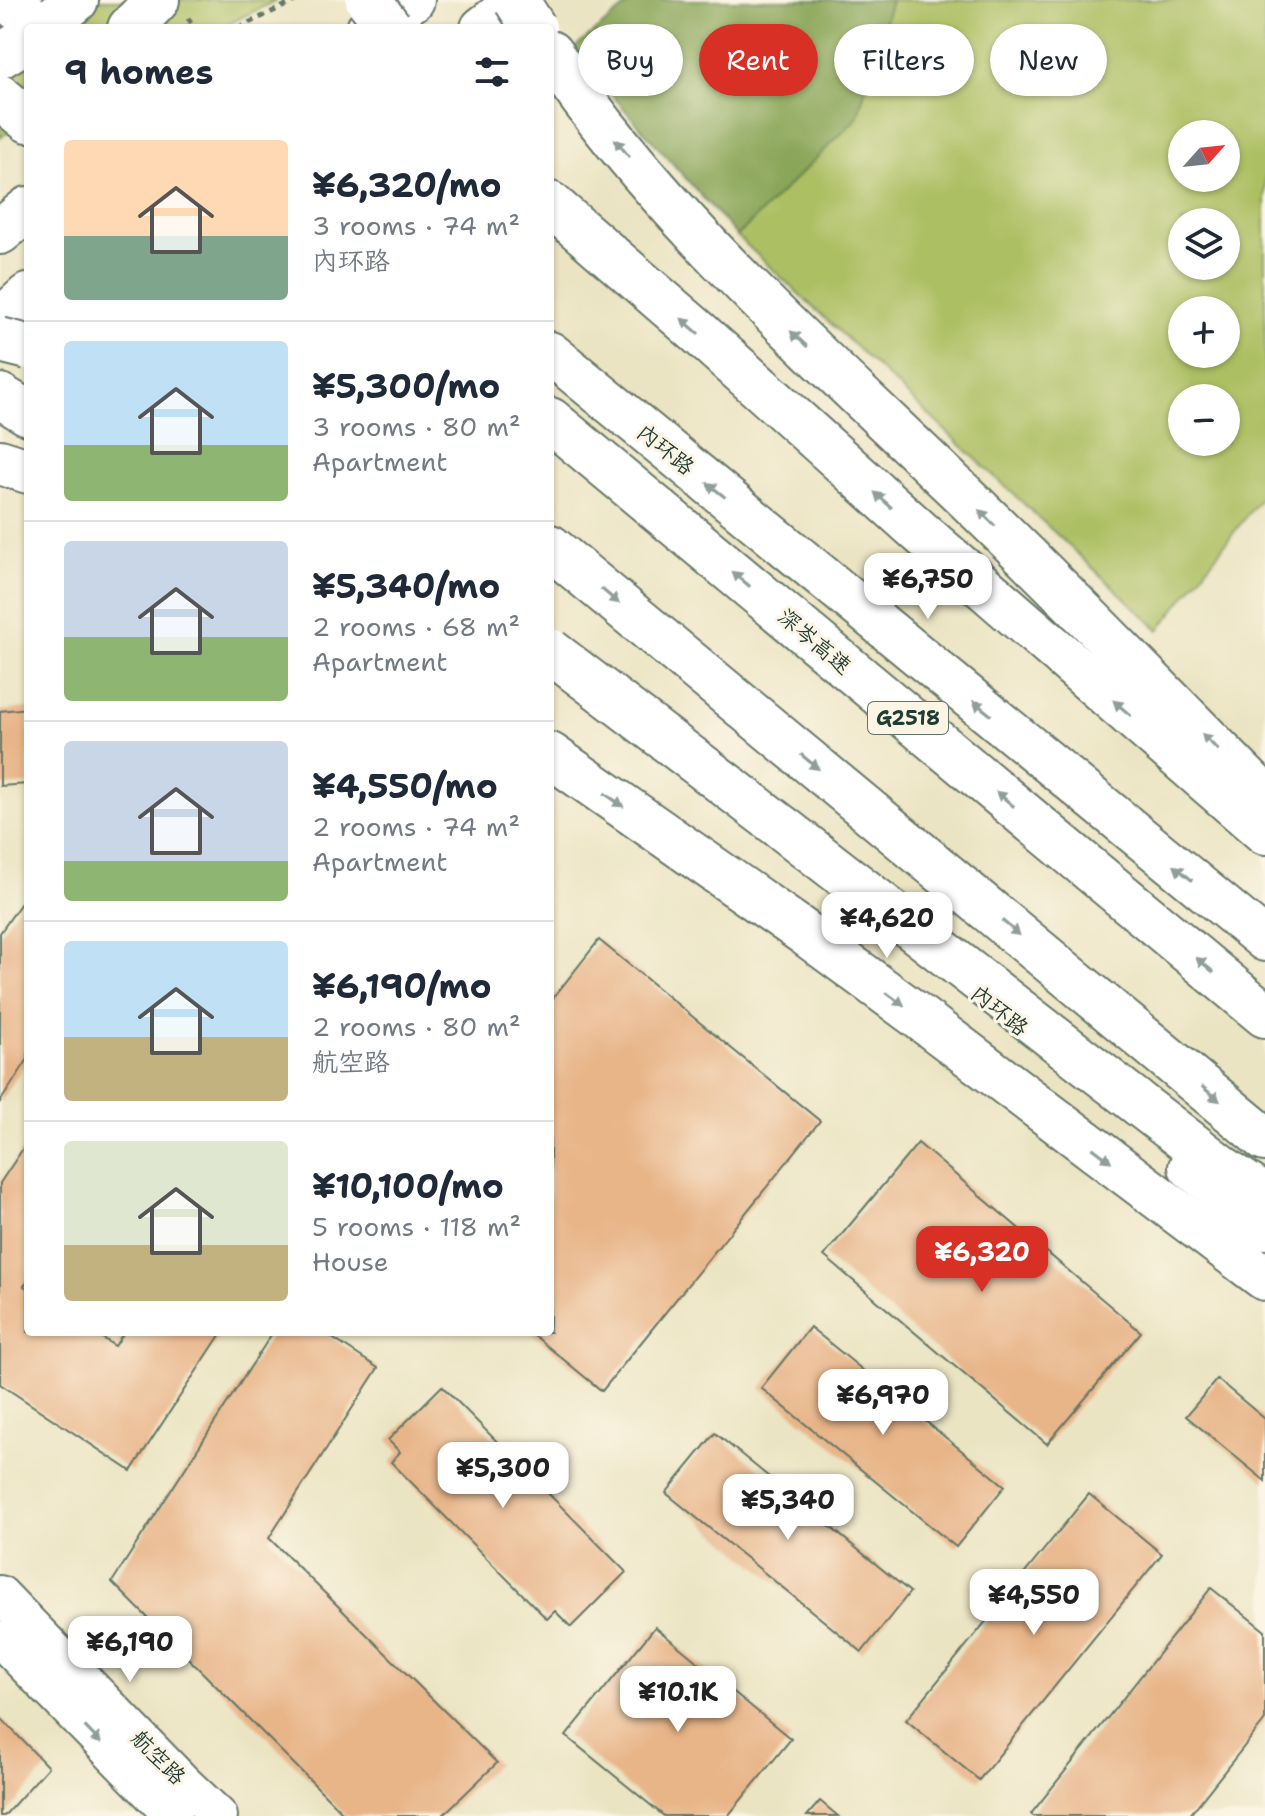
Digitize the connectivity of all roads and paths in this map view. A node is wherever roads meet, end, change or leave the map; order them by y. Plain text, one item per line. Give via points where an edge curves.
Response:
1 (76, 0) edge
2 (157, 0) edge
3 (297, 0) edge
4 (368, 0) edge
5 (413, 0) edge
6 (517, 0) edge
7 (24, 17) edge
8 (134, 24) edge
9 (246, 24) edge
10 (374, 24) edge
11 (387, 24) edge
12 (487, 24) edge
13 (532, 24) edge
14 (0, 56) edge
15 (554, 59) edge
16 (0, 97) edge
17 (24, 107) edge
18 (24, 117) edge
19 (0, 121) edge
20 (554, 207) edge
21 (24, 300) edge
22 (0, 321) edge
23 (0, 340) edge
24 (24, 343) edge
25 (24, 345) edge
26 (0, 348) edge
27 (554, 356) edge
28 (0, 396) edge
29 (24, 411) edge
30 (554, 423) edge
31 (0, 462) edge
32 (24, 470) edge
33 (554, 550) edge
34 (554, 643) edge
35 (554, 654) edge
36 (554, 758) edge
37 (1265, 797) edge
38 (1265, 832) edge
39 (1265, 940) edge
40 (1265, 1015) edge
41 (1265, 1139) edge
42 (1265, 1197) edge
43 (1265, 1228) edge
44 (1265, 1278) edge
45 (0, 1594) edge
46 (0, 1639) edge
47 (173, 1816) edge
48 (219, 1816) edge

1 - 7 main road
2 - 8 main road
3 - 9 path
4 - 11 main road, bridge
5 - 10 main road
6 - 12 main road
6 - 13 main road, bridge
7 - 14 main road
37 -> 15 main road via 955,486 786,327 686,223
16 - 18 main road
17 - 19 main road
38 -> 20 main road
21 - 22 main road
23 - 24 main road, bridge
25 - 26 main road
39 -> 27 main road, 内环路
28 - 29 main road
40 -> 30 main road, 深岑高速 / G2518
31 - 32 main road
33 -> 41 main road
34 - 43 main road, 内环路
35 - 42 main road, bridge
36 -> 44 main road via 805,933
45 - 48 street, 航空路
46 -> 47 street, 航空路

